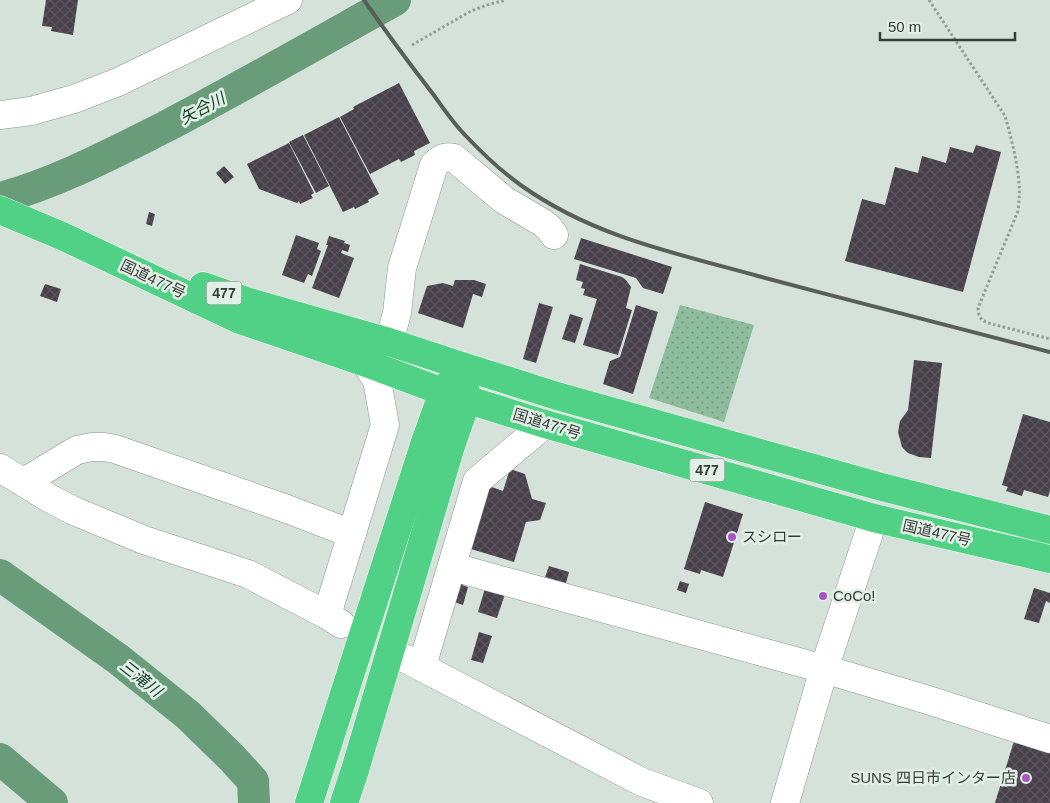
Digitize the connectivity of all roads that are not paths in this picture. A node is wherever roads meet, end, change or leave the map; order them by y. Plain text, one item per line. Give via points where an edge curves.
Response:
1 (288, 0) edge
2 (0, 115) edge
3 (0, 210) edge
4 (554, 235) dead end
5 (62, 236) junction
6 (389, 342) junction
7 (366, 363) junction
8 (462, 366) junction
9 (455, 396) junction
10 (545, 424) junction
11 (0, 468) edge
12 (24, 482) junction
13 (874, 518) junction
14 (1050, 530) edge
15 (352, 534) junction
16 (1050, 559) edge
17 (453, 567) junction
18 (824, 669) junction
19 (1050, 739) edge
20 (309, 803) edge
21 (344, 803) edge
22 (699, 803) edge
23 (785, 803) edge

1 - 2 street via 74,100 31,112
3 - 5 highway, 国道477号 / 477
4 - 6 street via 543,223 504,200 454,158 446,156 439,160 434,165 402,268 397,313
5 - 6 highway, 国道477号 / 477 via 246,301
5 - 7 highway, 国道477号 / 477 via 240,320
6 - 8 highway, 国道477号 / 477
7 - 9 highway, 国道477号 / 477
7 - 15 street via 377,380 385,425
8 - 9 highway
8 - 14 highway, 国道477号 / 477 via 557,396 840,475
9 - 10 highway, 国道477号 / 477
9 - 20 highway via 425,442
9 - 21 highway via 448,459
10 - 13 highway, 国道477号 / 477
10 - 17 street via 477,481
11 - 12 street
12 - 15 street via 77,450 104,447
12 - 15 street via 72,510 144,540 248,574 334,620
13 - 16 highway, 国道477号 / 477
13 - 18 street
17 - 18 street
17 - 22 street via 413,662 642,782
18 - 19 street
18 - 23 street

